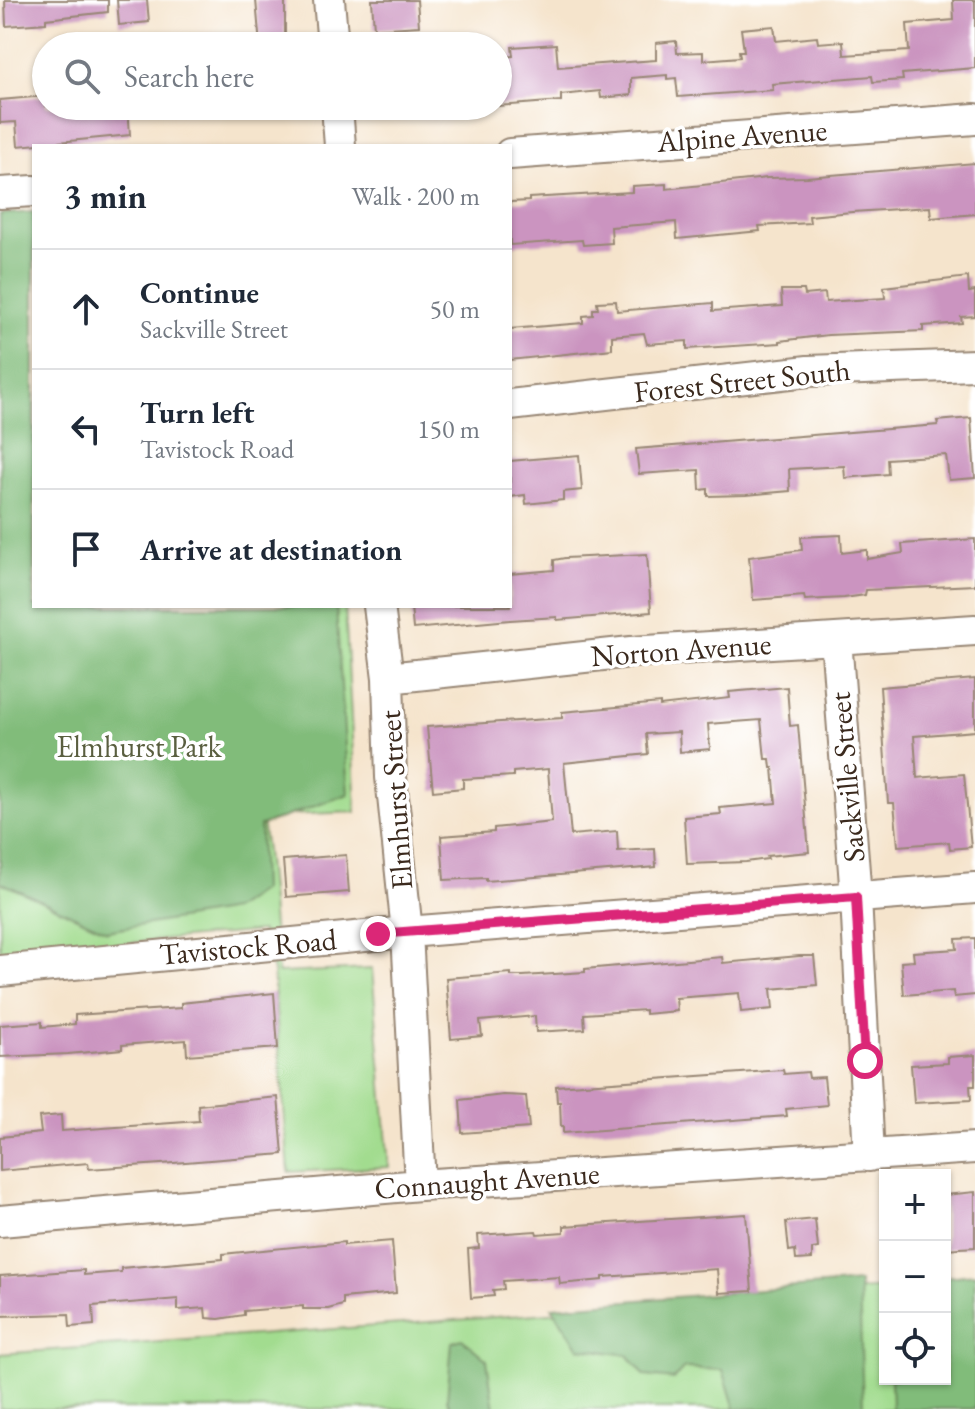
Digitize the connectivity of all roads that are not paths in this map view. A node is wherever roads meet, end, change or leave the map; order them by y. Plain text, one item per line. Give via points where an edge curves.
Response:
1 (329, 0) edge
2 (332, 32) edge
3 (975, 119) edge
4 (338, 120) edge
5 (340, 144) edge
6 (512, 154) edge
7 (32, 191) edge
8 (0, 193) edge
9 (975, 365) edge
10 (512, 405) edge
11 (379, 608) edge
12 (975, 630) edge
13 (836, 639) junction
14 (388, 678) junction
15 (975, 888) edge
16 (856, 897) junction
17 (407, 932) junction
18 (0, 971) edge
19 (975, 1148) edge
20 (869, 1156) junction
21 (420, 1185) junction
22 (0, 1221) edge

1 - 2 street
3 - 6 street, Alpine Avenue
4 - 5 street
7 - 8 street
9 - 10 street, Forest Street South via 808,371
11 - 14 street, Elmhurst Street
12 - 13 street, Norton Avenue
13 - 14 street, Norton Avenue via 631,652
13 - 16 street, Sackville Street
14 - 17 street, Elmhurst Street via 391,777
15 - 16 street, Tavistock Road
16 - 17 street, Tavistock Road
16 - 20 street, Sackville Street
17 - 18 street, Tavistock Road
17 - 21 street, Elmhurst Street
19 - 20 street, Connaught Avenue
20 - 21 street, Connaught Avenue
21 - 22 street, Connaught Avenue

